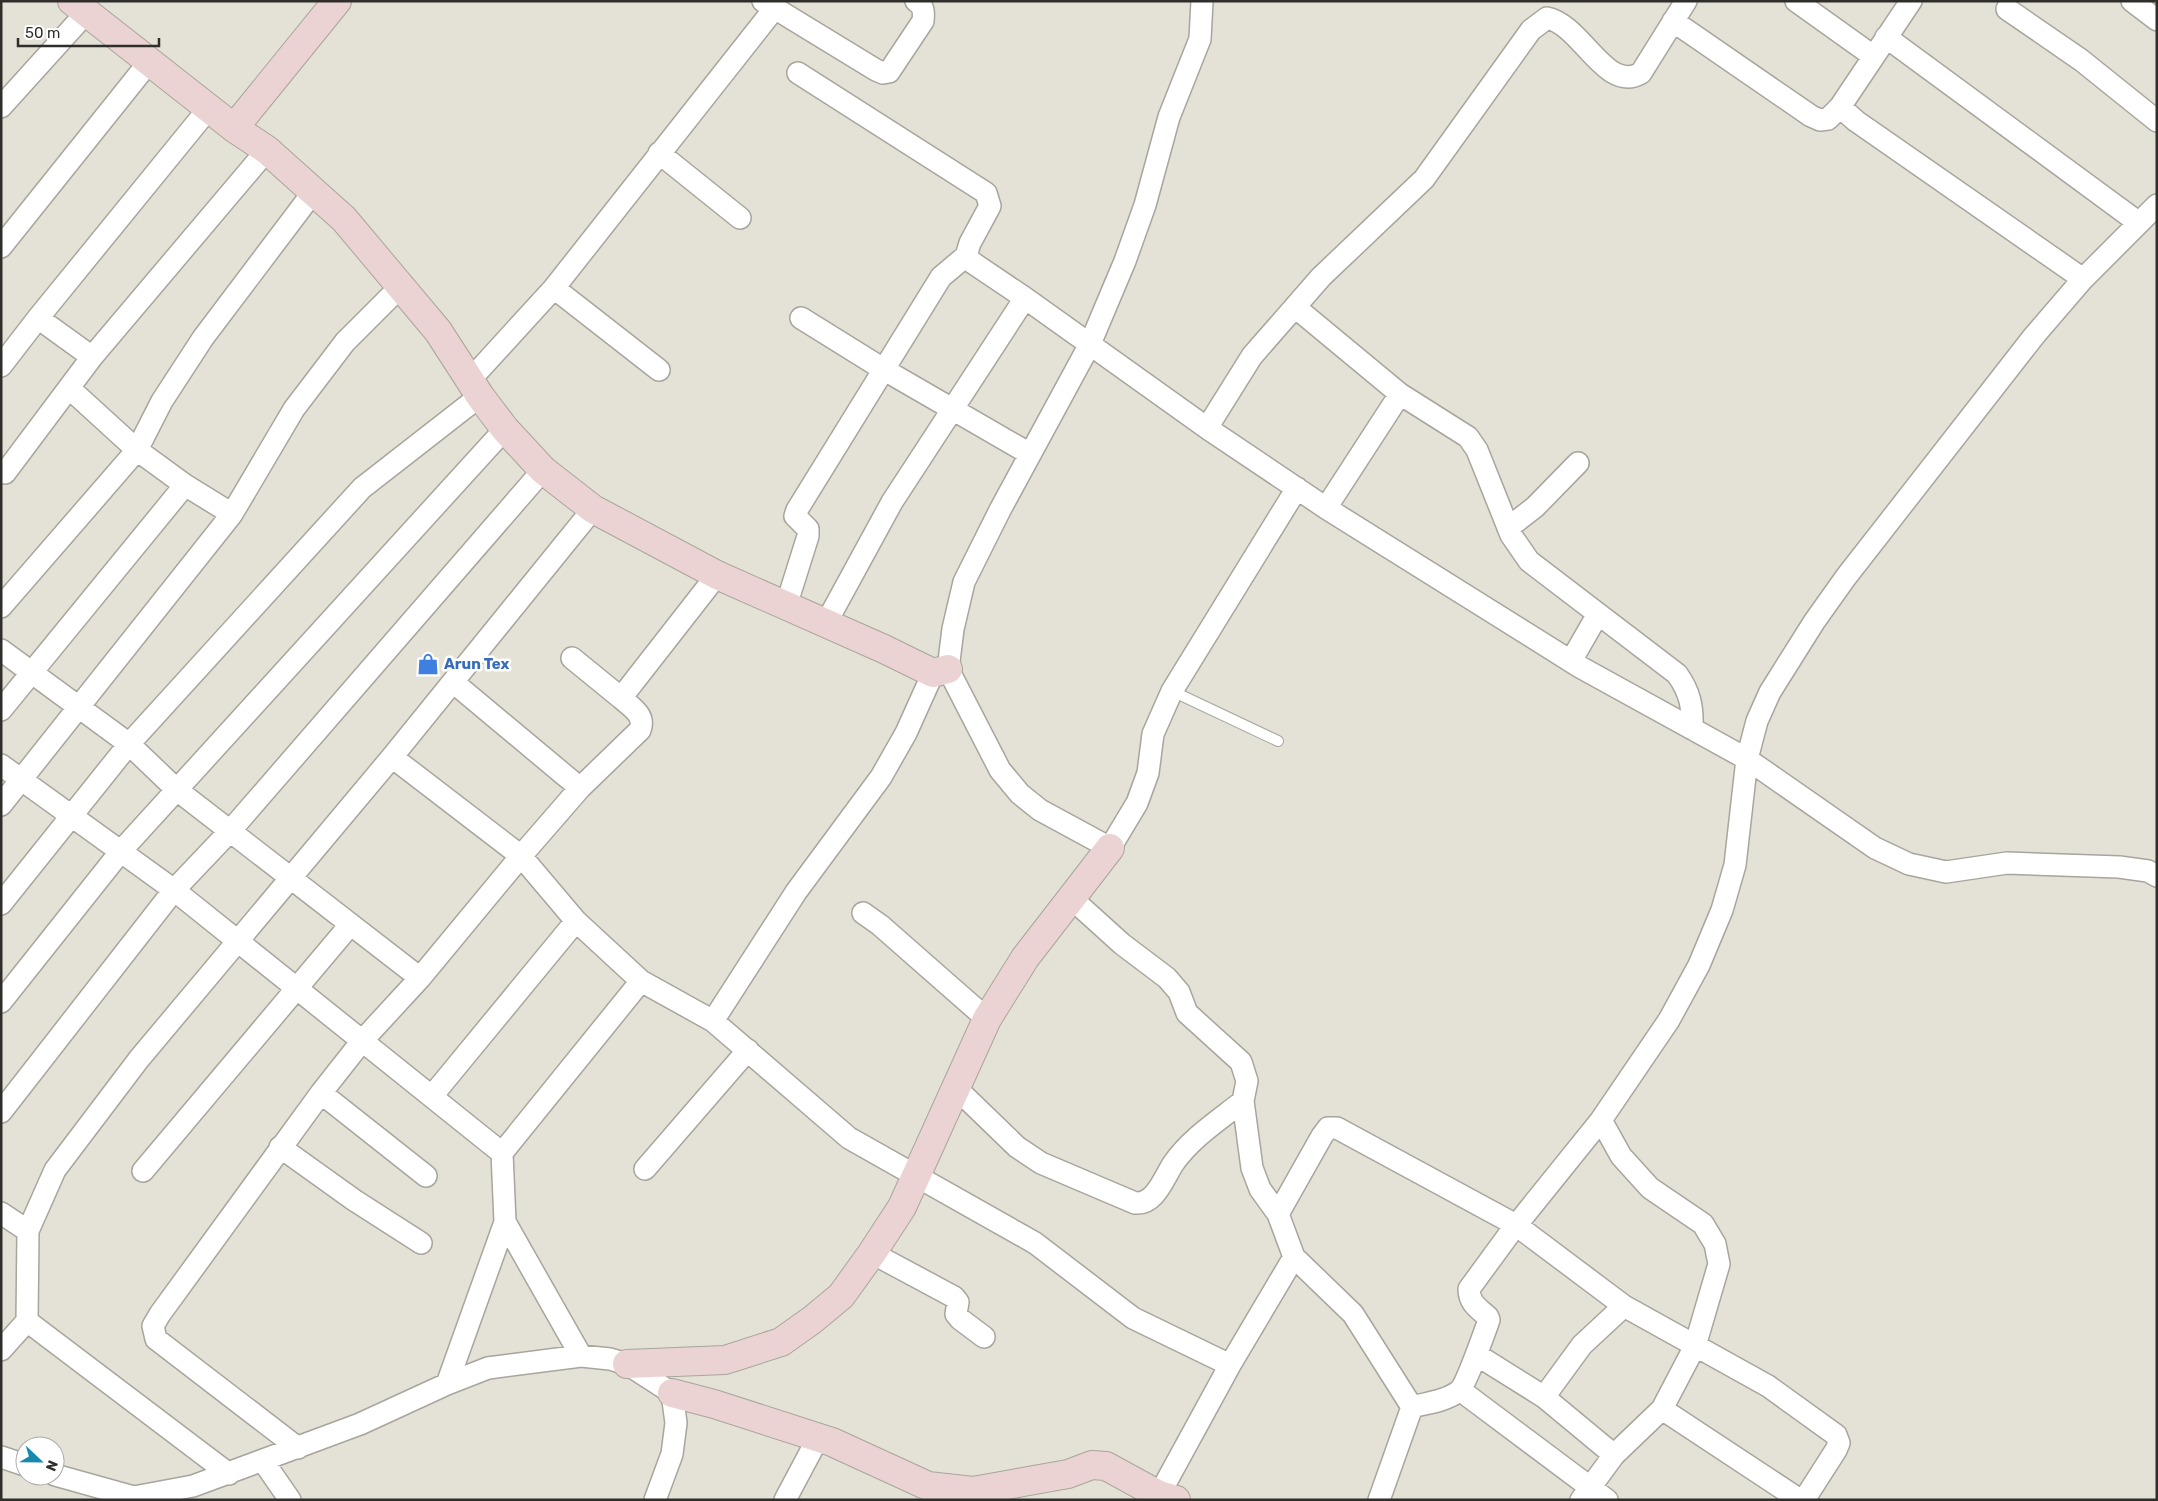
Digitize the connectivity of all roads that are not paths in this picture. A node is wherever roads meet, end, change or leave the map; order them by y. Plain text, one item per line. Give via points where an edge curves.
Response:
1 (337, 1) edge
2 (916, 1) edge
3 (1686, 1) edge
4 (1796, 1) edge
5 (1911, 1) edge
6 (2132, 1) edge
7 (1203, 2) edge
8 (769, 5) edge
9 (79, 7) edge
10 (2007, 9) dead end
11 (2157, 20) edge
12 (1673, 21) junction
13 (1886, 37) junction
14 (1873, 56) junction
15 (149, 62) junction
16 (798, 73) dead end
17 (1, 106) edge
18 (1840, 107) junction
19 (209, 108) junction
20 (2157, 121) edge
21 (234, 128) junction
22 (267, 150) junction
23 (659, 153) junction
24 (314, 191) junction
25 (2157, 206) edge
26 (740, 218) dead end
27 (2139, 223) junction
28 (1, 247) edge
29 (966, 256) junction
30 (2083, 279) junction
31 (401, 286) junction
32 (554, 288) junction
33 (1025, 298) junction
34 (1294, 307) junction
35 (38, 318) junction
36 (801, 318) dead end
37 (1090, 344) junction
38 (92, 357) junction
39 (1, 366) edge
40 (883, 369) junction
41 (659, 370) dead end
42 (69, 388) junction
43 (475, 388) junction
44 (1400, 394) junction
45 (952, 409) junction
46 (1207, 428) junction
47 (505, 429) junction
48 (138, 450) junction
49 (1030, 454) junction
50 (1578, 463) dead end
51 (542, 470) junction
52 (5, 472) dead end
53 (185, 485) junction
54 (1296, 488) junction
55 (1326, 508) junction
56 (593, 509) junction
57 (232, 514) junction
58 (1508, 528) junction
59 (717, 575) junction
60 (786, 606) junction
61 (1, 607) edge
62 (1598, 614) junction
63 (826, 623) junction
64 (1, 650) edge
65 (572, 658) dead end
66 (1571, 661) junction
67 (940, 671) junction
68 (31, 673) junction
69 (453, 682) junction
70 (1172, 691) junction
71 (621, 698) junction
72 (78, 708) junction
73 (1, 710) edge
74 (1692, 729) junction
75 (1278, 741) dead end
76 (129, 744) junction
77 (392, 757) junction
78 (1747, 760) junction
79 (1, 765) edge
80 (21, 780) junction
81 (580, 788) junction
82 (177, 790) junction
83 (1, 805) edge
84 (70, 816) junction
85 (231, 830) junction
86 (1110, 848) junction
87 (122, 851) junction
88 (521, 856) junction
89 (2157, 876) edge
90 (290, 878) junction
91 (174, 890) junction
92 (1070, 897) junction
93 (1, 904) edge
94 (863, 913) dead end
95 (576, 921) junction
96 (350, 924) junction
97 (238, 943) junction
98 (420, 978) junction
99 (640, 981) junction
100 (296, 988) junction
101 (1, 1002) edge
102 (988, 1019) junction
103 (714, 1021) junction
104 (362, 1041) junction
105 (748, 1050) junction
106 (956, 1088) junction
107 (321, 1093) junction
108 (432, 1096) junction
109 (1243, 1101) junction
110 (1, 1112) edge
111 (1602, 1120) junction
112 (280, 1147) junction
113 (502, 1153) junction
114 (645, 1169) dead end
115 (143, 1171) dead end
116 (426, 1176) dead end
117 (914, 1176) junction
118 (1, 1212) edge
119 (1278, 1214) junction
120 (505, 1222) junction
121 (1516, 1225) junction
122 (28, 1231) junction
123 (421, 1243) dead end
124 (872, 1254) junction
125 (1294, 1257) junction
126 (1624, 1306) junction
127 (27, 1321) junction
128 (984, 1336) dead end
129 (1695, 1346) junction
130 (1, 1350) edge
131 (1476, 1355) junction
132 (580, 1356) junction
133 (627, 1364) junction
134 (1230, 1365) junction
135 (448, 1384) junction
136 (1460, 1390) junction
137 (672, 1393) junction
138 (1544, 1397) junction
139 (1412, 1407) junction
140 (1662, 1409) junction
141 (818, 1438) junction
142 (298, 1448) junction
143 (1614, 1455) junction
144 (1, 1457) edge
145 (263, 1461) junction
146 (15, 1462) edge
147 (229, 1474) junction
148 (65, 1478) edge
149 (1586, 1493) edge
150 (983, 1495) edge
151 (1168, 1497) edge
152 (290, 1500) edge
153 (655, 1500) edge
154 (784, 1500) edge
155 (1378, 1500) edge
156 (1608, 1500) edge
157 (1800, 1500) edge
158 (1804, 1500) edge

1 - 21 street
2 - 8 street via 924,12 923,21 890,72 883,73
3 - 12 street
4 - 14 street
5 - 13 street
6 - 11 street
7 - 37 street via 1200,39 1169,117 1125,261
8 - 23 street
9 - 15 street
9 - 17 street
10 - 20 street via 2081,60
12 - 18 street via 1811,116 1828,119
12 - 34 street via 1641,73 1634,78 1612,73 1564,24 1547,18 1531,30 1424,179
13 - 14 street
13 - 27 street
14 - 18 street
15 - 19 street
15 - 28 street
16 - 29 street via 986,194 990,206
18 - 30 street
19 - 21 street
19 - 35 street
21 - 22 street
22 - 24 street
22 - 38 street
23 - 26 street
23 - 32 street
24 - 31 street via 344,219
24 - 48 street via 204,338 162,401
25 - 27 street
27 - 30 street
29 - 33 street
29 - 40 street via 941,277
30 - 78 street via 2034,336 1814,622 1770,692 1757,721
31 - 43 street via 438,331
31 - 57 street via 345,342 294,409
32 - 41 street
32 - 43 street
33 - 37 street
33 - 45 street
34 - 44 street
34 - 46 street via 1252,356
35 - 38 street
35 - 39 street
36 - 40 street
37 - 46 street
37 - 49 street
38 - 42 street
40 - 45 street
40 - 60 street via 796,510 795,516 808,529 808,536
42 - 48 street
42 - 52 street
43 - 47 street
43 - 76 street via 362,488
44 - 55 street
44 - 58 street via 1468,437
45 - 49 street
45 - 63 street via 892,502
46 - 54 street
47 - 51 street
47 - 82 street
48 - 53 street
48 - 61 street
49 - 67 street via 964,582
50 - 58 street via 1535,507
51 - 56 street
51 - 85 street
53 - 57 street
53 - 68 street
54 - 55 street
54 - 70 street
55 - 66 street
56 - 59 street
56 - 69 street
57 - 72 street
58 - 62 street via 1529,561
59 - 60 street
59 - 71 street
60 - 63 street
62 - 66 street
62 - 74 street via 1678,674 1688,690 1693,710
63 - 67 street
64 - 68 street
65 - 71 street
66 - 74 street
67 - 86 street via 1000,770 1020,794 1040,810
67 - 103 street via 881,777 796,892
68 - 72 street
68 - 73 street
69 - 77 street
69 - 81 street
70 - 75 lane
70 - 86 street via 1153,734 1148,773 1137,803
71 - 81 street via 641,716 643,724
72 - 76 street
72 - 80 street
74 - 78 street
76 - 82 street
76 - 84 street
77 - 88 street
77 - 90 street
78 - 89 street via 1875,848 1909,864 1946,872 2007,863 2119,867
78 - 111 street via 1735,865 1718,919 1699,965 1669,1020
79 - 80 street
80 - 83 street
80 - 84 street
81 - 88 street
82 - 85 street
82 - 87 street
84 - 87 street
84 - 93 street
85 - 90 street
85 - 91 street
86 - 92 street
87 - 91 street
87 - 101 street
88 - 95 street
88 - 98 street
90 - 96 street
90 - 97 street
91 - 97 street
91 - 110 street
92 - 102 street via 1025,958
92 - 109 street via 1122,944 1167,978 1179,992 1187,1014 1241,1062 1247,1081
94 - 102 street
95 - 99 street
95 - 108 street
96 - 98 street
96 - 100 street
97 - 100 street
97 - 122 street via 139,1059 54,1170
98 - 104 street
99 - 103 street
99 - 113 street
100 - 104 street
100 - 115 street
102 - 106 street
103 - 105 street
104 - 107 street
104 - 108 street
105 - 114 street
105 - 117 street via 849,1138
106 - 109 street via 1017,1147 1041,1163 1142,1204 1149,1201 1194,1140
106 - 117 street
107 - 112 street
107 - 116 street
108 - 113 street
109 - 119 street via 1252,1168 1260,1189
111 - 121 street
111 - 129 street via 1621,1156 1650,1188 1703,1224 1716,1244 1719,1264
112 - 123 street
112 - 142 street via 153,1326 156,1339
113 - 120 street
117 - 124 street via 902,1207
117 - 134 street via 1035,1243 1133,1318
118 - 122 street
119 - 121 street via 1322,1136 1328,1128 1338,1128
119 - 125 street
120 - 132 street
120 - 135 street
121 - 126 street
121 - 131 street via 1469,1289 1474,1305 1489,1320
122 - 127 street
124 - 128 street via 954,1297 958,1302 956,1314
124 - 133 street via 840,1296 781,1342 725,1360
125 - 134 street
125 - 139 street via 1353,1314
126 - 129 street
126 - 138 street via 1582,1344
127 - 130 street
127 - 147 street
129 - 140 street
129 - 158 street via 1768,1386 1836,1435 1839,1443 1836,1450
131 - 136 street
131 - 138 street
132 - 133 street
132 - 135 street via 488,1368
133 - 137 street
134 - 151 street
135 - 142 street
136 - 139 street via 1440,1400
136 - 149 street
137 - 141 street
137 - 153 street via 676,1423 672,1454
138 - 143 street
139 - 155 street
140 - 143 street
140 - 157 street
141 - 150 street via 928,1486
141 - 154 street
142 - 145 street
143 - 149 street
144 - 146 street
145 - 147 street
145 - 152 street
147 - 148 street via 193,1486 134,1498
149 - 156 street
150 - 151 street via 1092,1465 1106,1466

